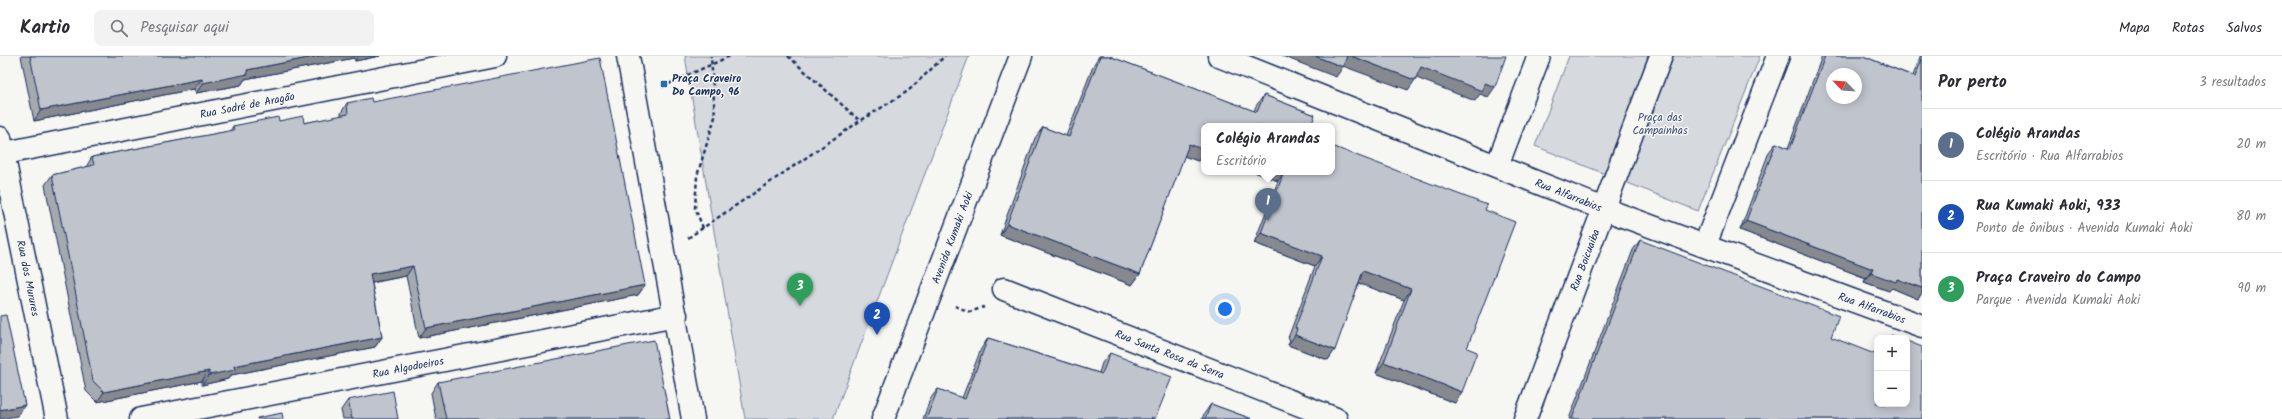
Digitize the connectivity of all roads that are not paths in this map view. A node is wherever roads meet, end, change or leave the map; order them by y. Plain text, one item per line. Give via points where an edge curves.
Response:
1 (495, 56) edge
2 (628, 56) edge
3 (1021, 56) edge
4 (1219, 56) edge
5 (1539, 56) edge
6 (1661, 56) edge
7 (1778, 56) edge
8 (1, 148) edge
9 (1497, 166) junction
10 (1604, 209) junction
11 (1705, 245) junction
12 (1004, 289) road end
13 (676, 315) junction
14 (1922, 326) edge
15 (57, 419) edge
16 (141, 419) edge
17 (693, 419) edge
18 (883, 419) edge
19 (1336, 419) edge
20 (1525, 419) edge

1 - 8 street, Rua Sodré de Aragão
2 - 13 street
3 - 18 street, Avenida Kumaki Aoki
4 - 9 street, Rua Alfarrabios
5 - 9 street
6 - 10 street, Rua Boicuaiba
7 - 11 street
8 - 15 street, Rua dos Murures
9 - 10 street, Rua Alfarrabios
10 - 11 street, Rua Alfarrabios
10 - 20 street, Rua Boicuaiba
11 - 14 street, Rua Alfarrabios
12 - 19 street, Rua Santa Rosa da Serra
13 - 16 street, Rua Algodoeiros
13 - 17 street

